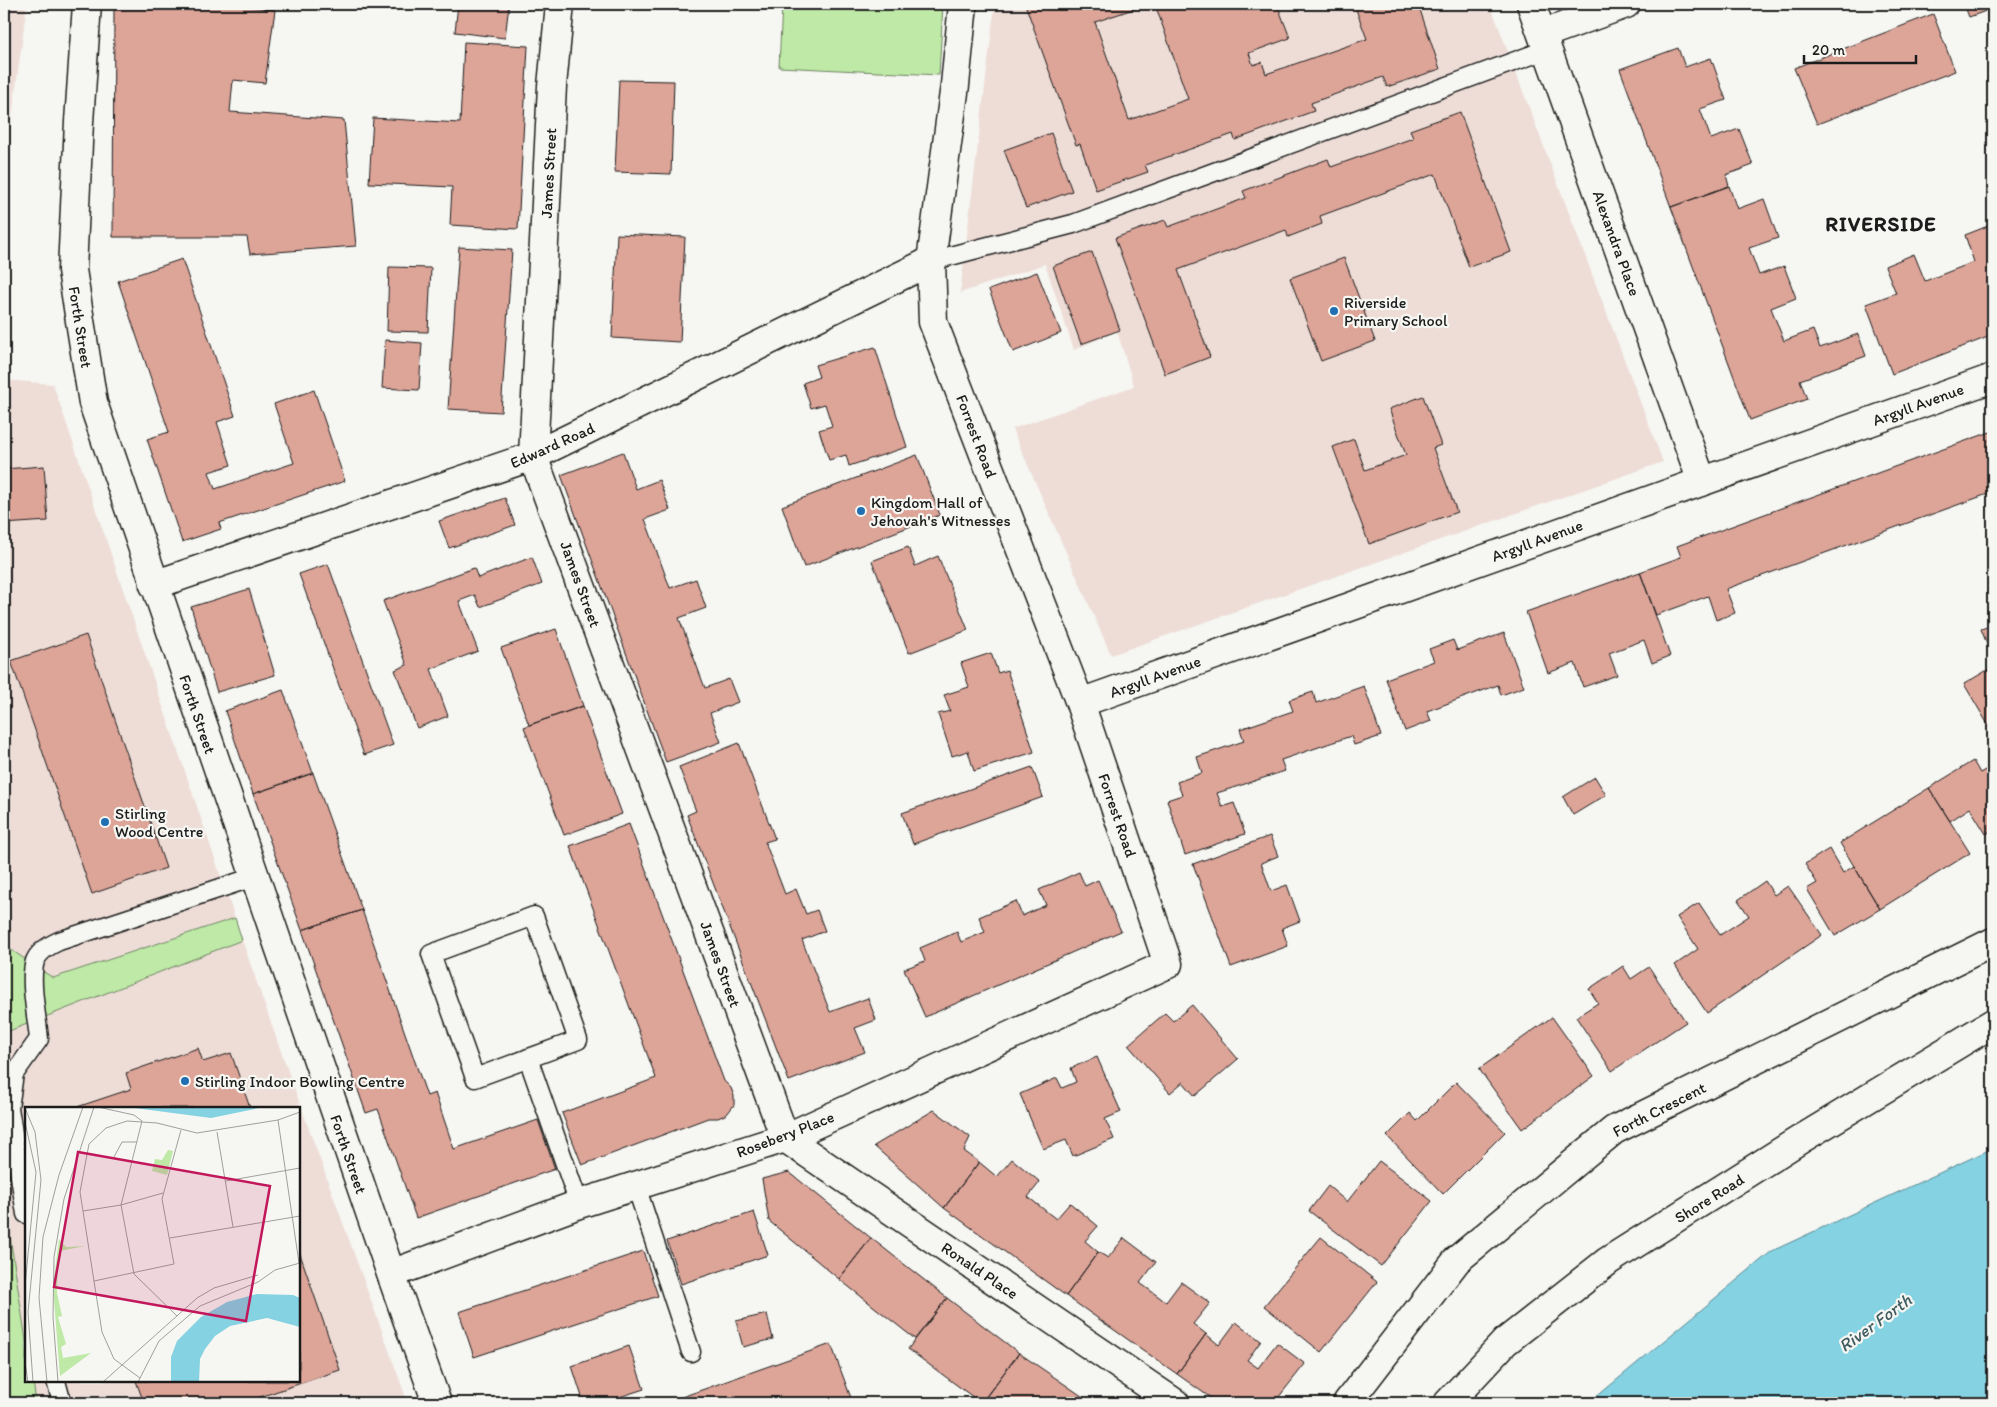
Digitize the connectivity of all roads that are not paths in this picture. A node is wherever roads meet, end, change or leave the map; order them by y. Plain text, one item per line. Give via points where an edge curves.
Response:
1 (87, 4) edge
2 (560, 4) edge
3 (963, 4) edge
4 (1531, 4) edge
5 (1626, 4) edge
6 (1545, 42) junction
7 (931, 262) junction
8 (1993, 378) edge
9 (533, 456) junction
10 (1702, 482) junction
11 (154, 584) junction
12 (1080, 703) junction
13 (254, 877) junction
14 (1993, 942) edge
15 (1168, 964) joint
16 (1993, 1023) edge
17 (528, 1058) junction
18 (785, 1138) junction
19 (636, 1186) junction
20 (579, 1204) junction
21 (25, 1208) edge
22 (391, 1274) junction
23 (692, 1352) dead end
24 (56, 1382) edge
25 (62, 1403) edge
26 (437, 1403) edge
27 (1175, 1403) edge
28 (1346, 1403) edge
29 (1448, 1403) edge

1 - 11 street, Forth Street via 72,270 93,403
2 - 9 street, James Street via 552,86
3 - 7 street, Forrest Road
4 - 6 street, Alexandra Place
5 - 6 street
6 - 7 lane via 1073,224
6 - 10 street, Alexandra Place
7 - 9 street, Edward Road
7 - 12 street, Forrest Road via 933,322
8 - 10 street, Argyll Avenue
9 - 11 street, Edward Road
9 - 18 street, James Street
10 - 12 street, Argyll Avenue
11 - 13 street, Forth Street
12 - 15 street, Forrest Road
13 - 21 lane via 59,942 46,947 36,960 33,979 38,1039 14,1074 9,1108
13 - 22 street, Forth Street
14 - 28 street, Forth Crescent via 1614,1130 1457,1260
15 - 18 street, Rosebery Place
16 - 29 street, Shore Road via 1608,1261 1505,1342
17 - 17 lane via 578,1040 534,916 431,954 475,1078
17 - 20 lane
18 - 19 street, Rosebery Place
18 - 27 street, Ronald Place
19 - 20 street, Rosebery Place
19 - 23 lane
20 - 22 street, Rosebery Place
22 - 26 street, Forth Street
24 - 25 lane

